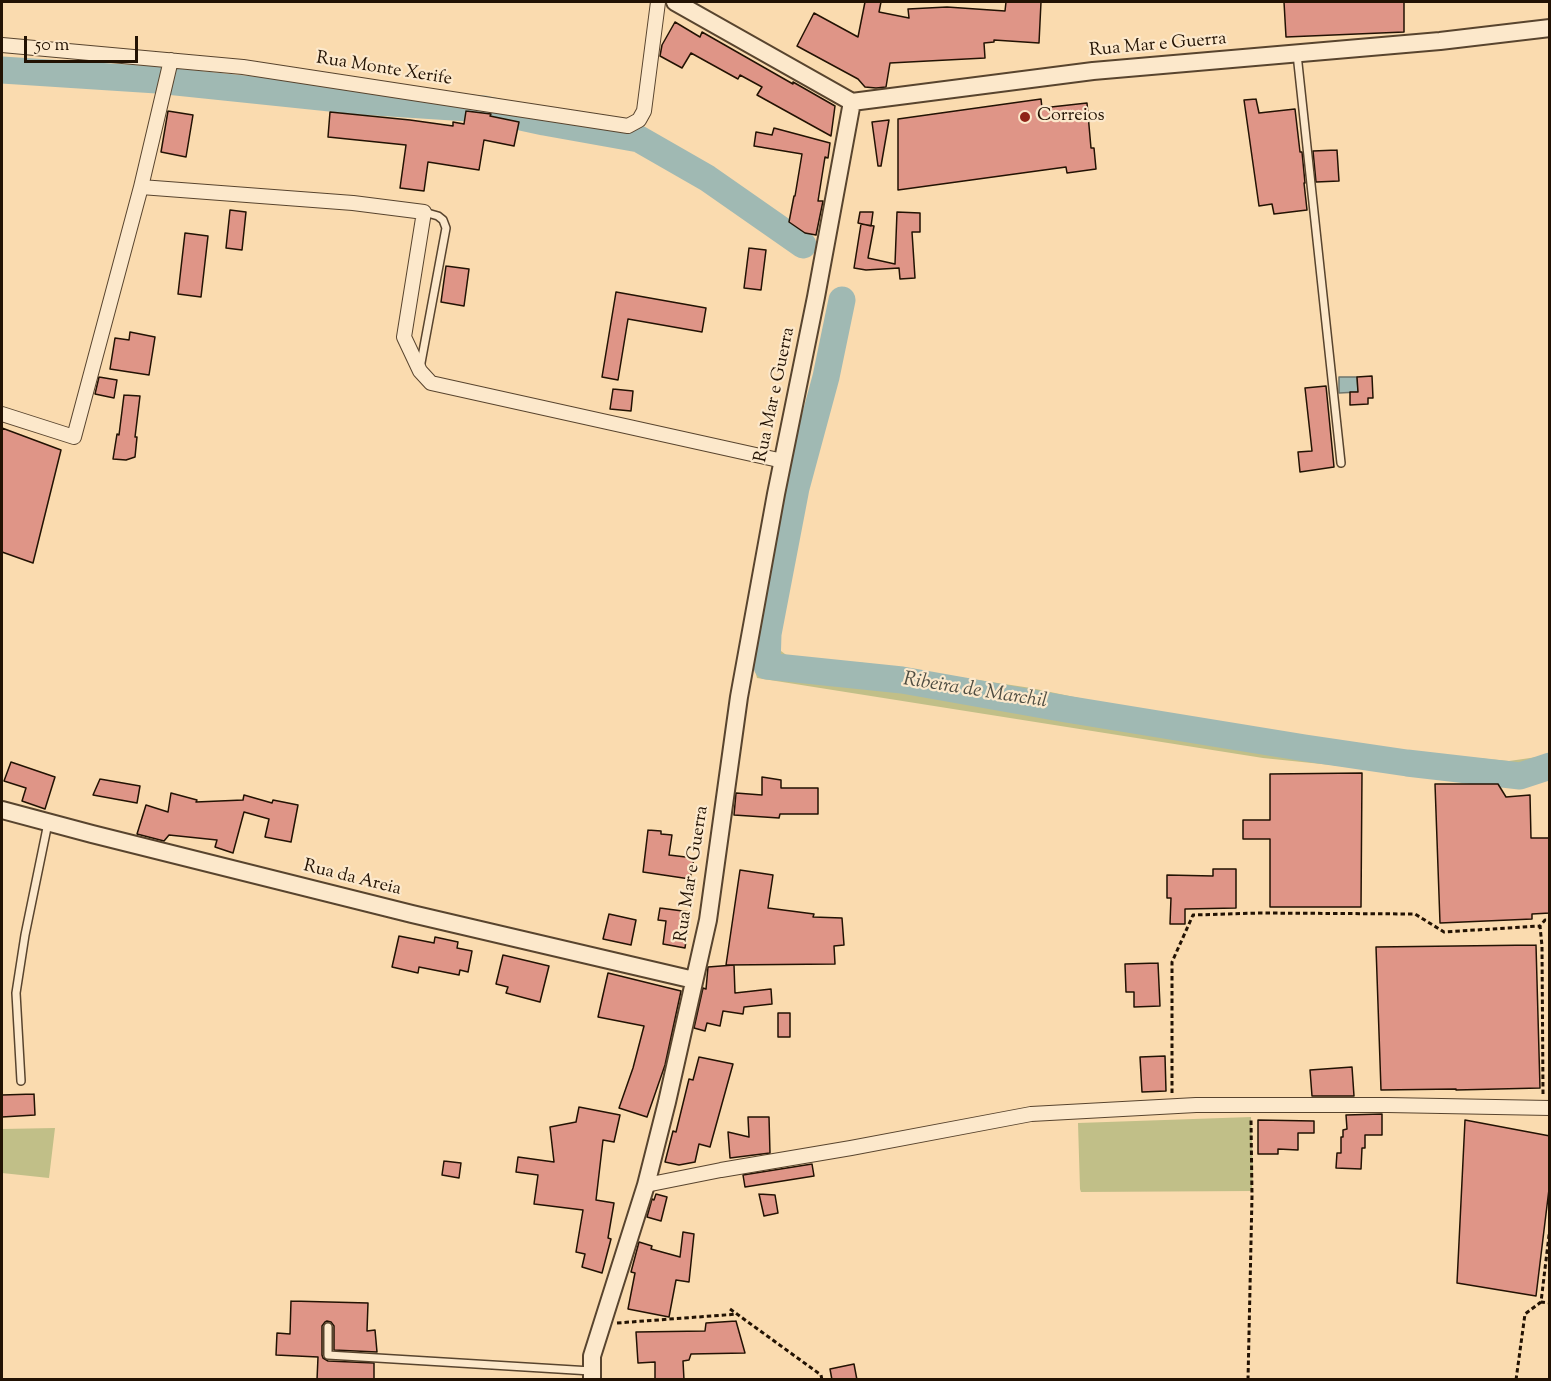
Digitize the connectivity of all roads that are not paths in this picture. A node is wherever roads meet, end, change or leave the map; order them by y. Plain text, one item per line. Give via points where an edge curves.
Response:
1 (658, 2) edge
2 (675, 2) edge
3 (1550, 28) edge
4 (2, 45) edge
5 (1296, 53) junction
6 (171, 60) junction
7 (852, 102) junction
8 (141, 187) junction
9 (424, 212) junction
10 (420, 371) junction
11 (2, 414) edge
12 (783, 461) junction
13 (1341, 464) dead end
14 (2, 810) edge
15 (48, 822) junction
16 (694, 980) junction
17 (21, 1081) dead end
18 (1546, 1108) edge
19 (646, 1185) junction
20 (328, 1327) dead end
21 (592, 1375) edge

1 - 6 street, Rua Monte Xerife via 644,111 639,120 628,126 243,67
2 - 7 street
3 - 5 street, Rua Mar e Guerra
4 - 6 street, Rua Monte Xerife
5 - 7 street, Rua Mar e Guerra via 1093,71
5 - 13 lane
6 - 8 street
7 - 12 street, Rua Mar e Guerra
8 - 9 street
8 - 11 street via 74,437
9 - 10 street via 404,337
9 - 10 lane via 438,216 446,228
10 - 12 street via 430,383
12 - 16 street, Rua Mar e Guerra via 739,697 708,920
14 - 15 street, Rua da Areia
15 - 16 street, Rua da Areia
15 - 17 lane via 16,993
16 - 19 street, Rua Mar e Guerra
18 - 19 street via 1251,1105 1031,1114
19 - 21 street, Rua Mar e Guerra via 592,1356
20 - 21 lane via 328,1355

